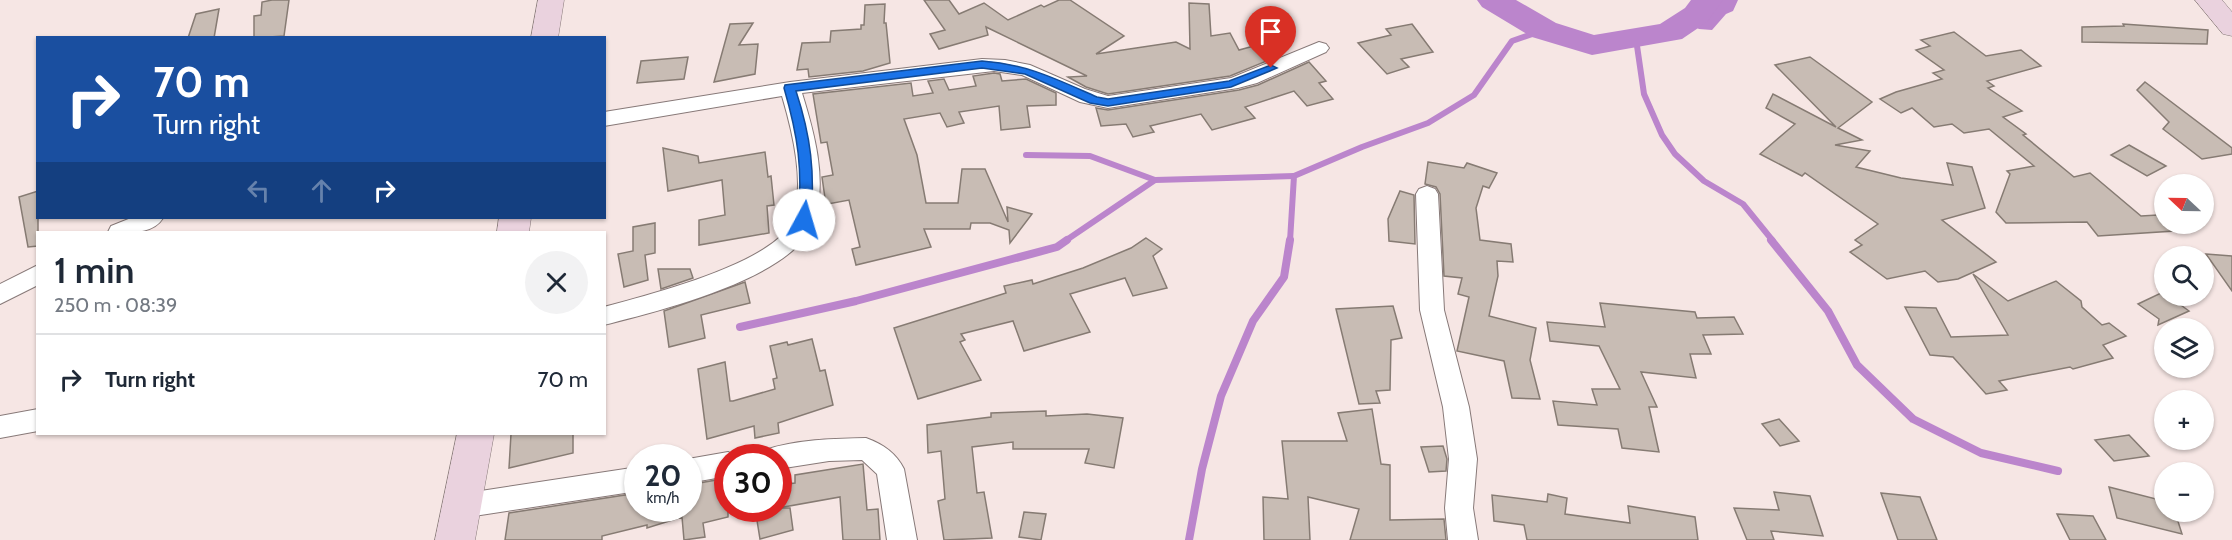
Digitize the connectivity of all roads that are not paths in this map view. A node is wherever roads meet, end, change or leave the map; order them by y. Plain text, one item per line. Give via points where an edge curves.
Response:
1 (551, 0) edge
2 (2208, 0) edge
3 (2232, 28) edge
4 (544, 36) edge
5 (1319, 48) dead end
6 (790, 88) junction
7 (606, 119) edge
8 (1427, 194) dead end
9 (149, 219) edge
10 (121, 231) edge
11 (36, 275) edge
12 (0, 295) edge
13 (606, 315) edge
14 (36, 420) edge
15 (0, 427) edge
16 (475, 435) edge
17 (792, 456) edge
18 (624, 482) edge
19 (458, 523) edge
20 (902, 540) edge
21 (1463, 540) edge

1 - 4 street
2 - 3 street
5 - 6 street via 1231,84 1108,102 1094,101 1029,71 982,64
6 - 7 street
6 - 13 street via 802,128 808,184 804,220 792,238 777,252 701,286
8 - 21 street via 1432,310 1456,407 1463,459
9 - 10 street
11 - 12 street
14 - 15 street
16 - 19 street
17 - 20 street via 866,449 877,455 890,469
18 - 19 street

